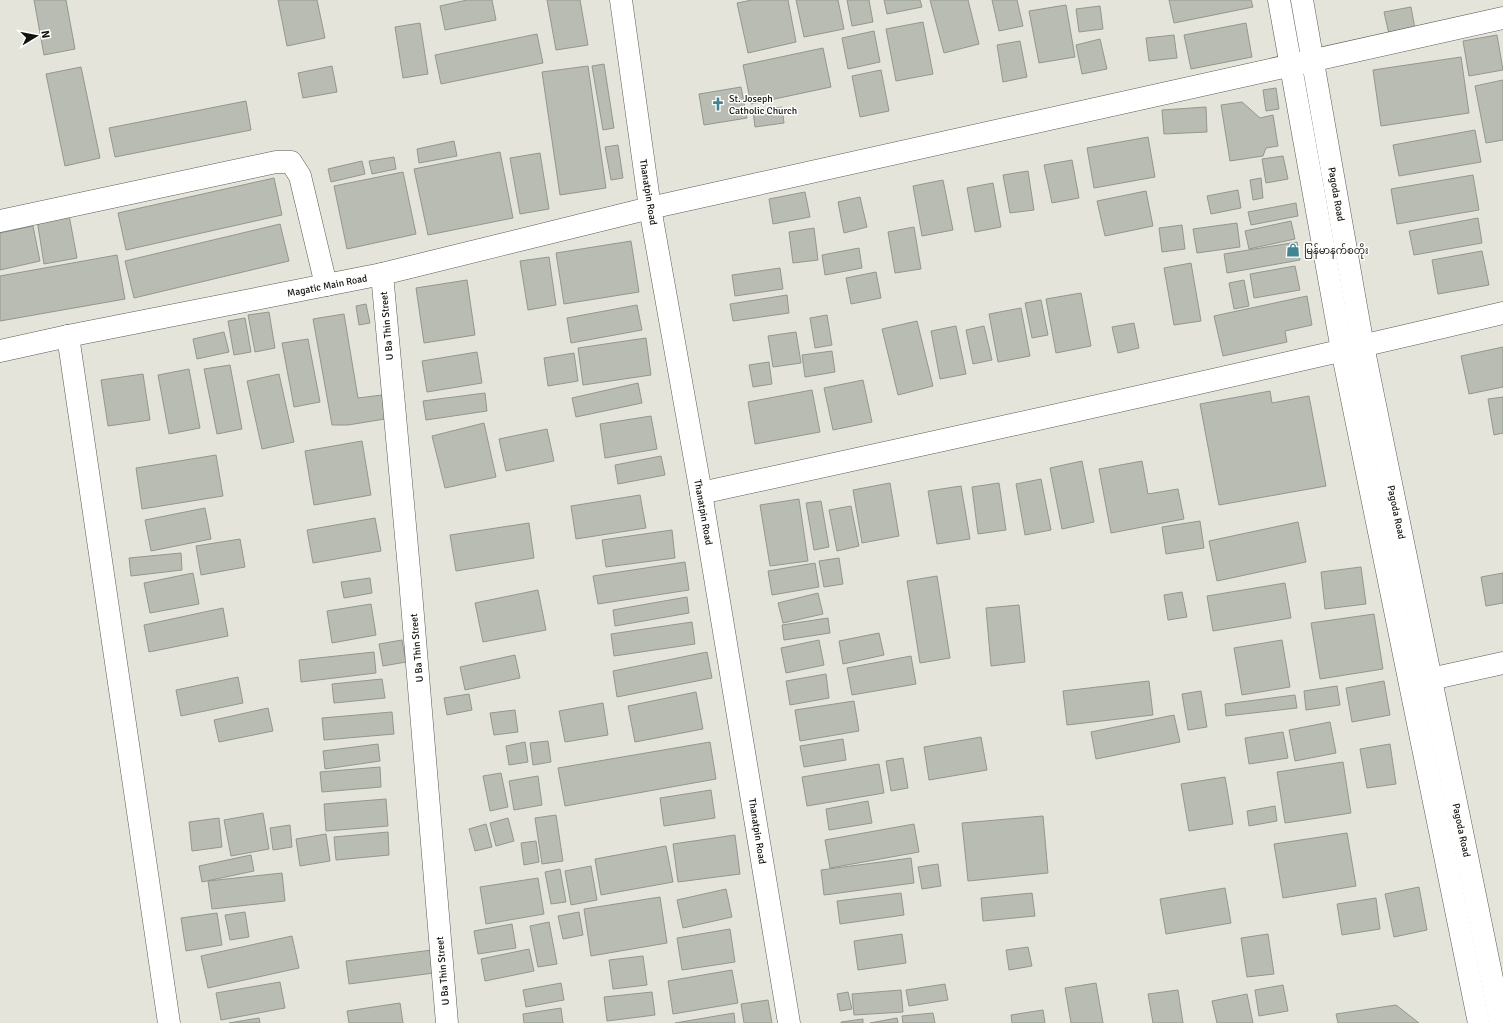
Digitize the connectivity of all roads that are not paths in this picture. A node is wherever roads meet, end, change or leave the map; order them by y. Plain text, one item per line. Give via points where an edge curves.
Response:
1 (621, 0) edge
2 (1279, 0) edge
3 (1302, 0) edge
4 (1503, 18) edge
5 (1313, 61) junction
6 (1292, 66) junction
7 (650, 208) junction
8 (0, 222) edge
9 (382, 274) junction
10 (326, 285) junction
11 (1503, 312) edge
12 (68, 336) junction
13 (1363, 346) junction
14 (1342, 350) junction
15 (0, 351) edge
16 (701, 493) junction
17 (1503, 663) edge
18 (1431, 679) junction
19 (1409, 684) junction
20 (1462, 827) junction
21 (1440, 835) junction
22 (169, 1023) edge
23 (447, 1023) edge
24 (789, 1023) edge
25 (1479, 1023) edge
26 (1501, 1023) edge

1 - 7 street, Thanatpin Road
2 - 6 street
3 - 5 street, Pagoda Road
4 - 5 street, Magatic Main Road
5 - 6 street, Magatic Main Road
5 - 13 street, Pagoda Road
6 - 7 street, Magatic Main Road
6 - 14 street
7 - 9 street, Magatic Main Road
7 - 16 street, Thanatpin Road
8 - 10 street via 276,162 291,162 300,176
9 - 10 street, Magatic Main Road
9 - 23 street, U Ba Thin Street
10 - 12 street, Magatic Main Road
11 - 13 street
12 - 15 street, Magatic Main Road
12 - 22 street
13 - 14 street
13 - 18 street, Pagoda Road
14 - 16 street
14 - 19 street
16 - 24 street, Thanatpin Road
17 - 18 street
18 - 19 street
18 - 20 street, Pagoda Road
19 - 21 street
20 - 21 street
20 - 26 street, Pagoda Road
21 - 25 street

